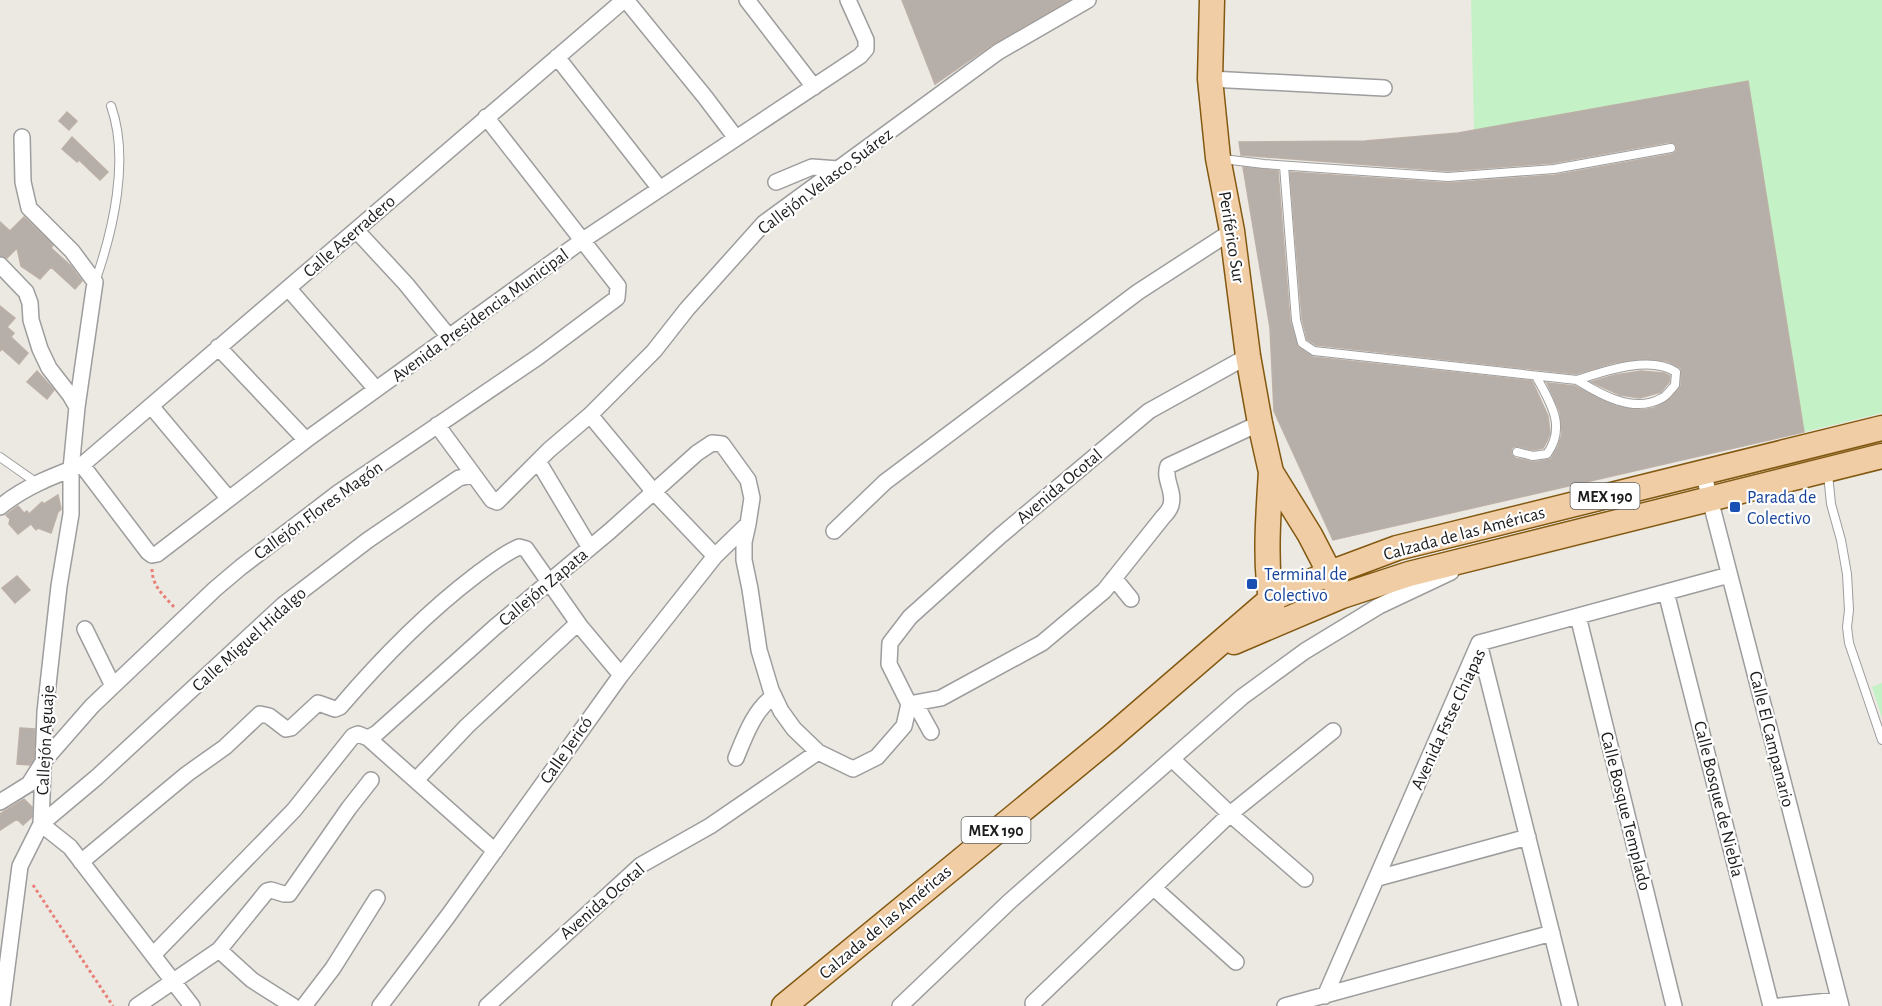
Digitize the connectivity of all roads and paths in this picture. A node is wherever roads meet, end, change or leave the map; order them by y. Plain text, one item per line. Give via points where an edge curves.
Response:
1 (625, 0) edge
2 (747, 0) edge
3 (848, 0) edge
4 (1088, 0) edge
5 (1212, 0) edge
6 (557, 57) junction
7 (1210, 79) junction
8 (814, 87) junction
9 (1384, 88) dead end
10 (111, 106) dead end
11 (486, 117) junction
12 (22, 137) dead end
13 (736, 138) junction
14 (1671, 148) dead end
15 (1218, 158) junction
16 (1284, 166) junction
17 (838, 169) junction
18 (777, 182) dead end
19 (660, 189) junction
20 (356, 230) junction
21 (1232, 231) junction
22 (583, 240) junction
23 (0, 265) edge
24 (95, 282) junction
25 (288, 288) junction
26 (449, 337) junction
27 (218, 346) junction
28 (1248, 356) junction
29 (1536, 375) junction
30 (1577, 380) junction
31 (376, 389) junction
32 (151, 406) junction
33 (77, 407) junction
34 (590, 416) junction
35 (1260, 423) junction
36 (436, 425) junction
37 (1882, 428) edge
38 (306, 440) junction
39 (1517, 452) dead end
40 (1882, 456) edge
41 (0, 458) edge
42 (538, 461) junction
43 (76, 467) junction
44 (1828, 470) junction
45 (1271, 472) junction
46 (1703, 472) junction
47 (473, 474) junction
48 (37, 483) junction
49 (654, 492) junction
50 (1710, 498) junction
51 (229, 499) junction
52 (0, 507) edge
53 (748, 524) junction
54 (834, 531) dead end
55 (590, 548) junction
56 (1488, 554) junction
57 (152, 555) junction
58 (715, 556) junction
59 (1330, 573) junction
60 (1730, 575) junction
61 (1114, 578) junction
62 (549, 582) junction
63 (1666, 592) junction
64 (1342, 596) junction
65 (1131, 599) dead end
66 (1271, 599) junction
67 (1578, 616) junction
68 (184, 618) junction
69 (1275, 623) junction
70 (578, 624) junction
71 (86, 629) dead end
72 (1479, 643) junction
73 (1208, 653) junction
74 (621, 675) junction
75 (113, 686) junction
76 (774, 696) junction
77 (912, 703) junction
78 (1333, 731) dead end
79 (931, 732) dead end
80 (363, 736) junction
81 (1882, 740) edge
82 (818, 752) junction
83 (736, 758) dead end
84 (1172, 759) junction
85 (43, 762) junction
86 (371, 780) dead end
87 (416, 780) junction
88 (0, 802) edge
89 (1230, 814) junction
90 (41, 824) junction
91 (1528, 837) junction
92 (495, 851) junction
93 (81, 862) junction
94 (20, 866) junction
95 (1378, 878) junction
96 (1305, 879) dead end
97 (1154, 888) junction
98 (377, 898) dead end
99 (1552, 933) junction
100 (219, 950) junction
101 (153, 955) junction
102 (1236, 962) dead end
103 (174, 982) junction
104 (1325, 996) junction
105 (1033, 1003) dead end
106 (1840, 1003) edge
107 (2, 1006) edge
108 (113, 1006) edge
109 (137, 1006) edge
110 (192, 1006) edge
111 (293, 1006) edge
112 (304, 1006) edge
113 (380, 1006) edge
114 (487, 1006) edge
115 (784, 1006) edge
116 (900, 1006) edge
117 (1285, 1006) edge
118 (1570, 1006) edge
119 (1674, 1006) edge
120 (1772, 1006) edge
121 (1780, 1006) edge

1 - 6 street, Calle Aserradero
1 - 13 street
2 - 8 street
3 - 8 street, Avenida Presidencia Municipal via 866,40 866,49
4 - 17 street, Callejón Velasco Suárez via 998,52
5 - 7 main road, Periférico Sur
6 - 11 street, Calle Aserradero
6 - 19 street
7 - 9 street
7 - 15 main road, Periférico Sur
8 - 13 street, Avenida Presidencia Municipal
10 - 24 lane via 117,135 118,190
11 - 20 street, Calle Aserradero
11 - 22 street
12 - 24 street via 23,182 29,208 72,251
13 - 19 street, Avenida Presidencia Municipal
14 - 16 lane via 1554,170 1448,177
15 - 16 lane
15 - 21 main road, Periférico Sur
16 - 29 lane via 1296,320 1302,343 1314,351
17 - 18 street via 812,167
17 - 34 street, Callejón Velasco Suárez via 764,223 654,351
19 - 22 street, Avenida Presidencia Municipal
20 - 25 street, Calle Aserradero
20 - 26 street
21 - 28 main road, Periférico Sur
21 - 54 street via 1138,292 913,460
22 - 26 street, Avenida Presidencia Municipal
22 - 36 street, Callejón Flores Magón via 618,286 617,298
23 - 33 street via 26,292 40,349
24 - 33 street, Callejón Aguaje
25 - 27 street, Calle Aserradero
25 - 31 street
26 - 31 street, Avenida Presidencia Municipal
27 - 32 street, Calle Aserradero
27 - 38 street
28 - 35 main road, Periférico Sur
28 - 77 street, Avenida Ocotal via 1149,411 910,617 890,643 889,664
29 - 30 lane
29 - 39 lane via 1552,407 1557,427 1555,443 1547,454
30 - 30 lane via 1596,392 1641,405 1662,398 1675,385 1676,372 1665,365 1642,364
31 - 38 street, Avenida Presidencia Municipal
32 - 43 street, Calle Aserradero
32 - 51 street
33 - 43 street, Callejón Aguaje
34 - 42 street, Callejón Velasco Suárez
34 - 49 street
35 - 45 main road, Periférico Sur
35 - 61 street via 1168,466 1171,506
36 - 47 street
36 - 68 street, Callejón Flores Magón via 328,500 223,582
37 - 46 main road, Calzada de las Américas / MEX 190
38 - 51 street, Avenida Presidencia Municipal
40 - 44 main road, Calzada de las Américas / MEX 190
41 - 48 lane
42 - 47 street, Callejón Velasco Suárez via 495,502
42 - 55 street
43 - 48 street, Calle Aserradero
43 - 57 street
43 - 85 street, Callejón Aguaje via 52,638
44 - 50 main road, Calzada de las Américas / MEX 190
44 - 81 lane via 1831,504 1847,574 1849,643
45 - 59 main road, Periférico Sur
45 - 66 main road, Periférico Sur
46 - 50 street, Calle El Campanario
46 - 59 main road, Calzada de las Américas / MEX 190 via 1396,548
47 - 90 street, Calle Miguel Hidalgo via 459,478 368,540 283,605
48 - 52 street, Calle Aserradero
49 - 53 street, Callejón Zapata via 696,453 712,443 722,444 748,480 752,498
49 - 55 street, Callejón Zapata
49 - 58 street
50 - 56 main road, Calzada de las Américas / MEX 190
50 - 60 street, Calle El Campanario
51 - 57 street, Avenida Presidencia Municipal
53 - 58 street, Calle Jericó
53 - 76 street via 744,560 759,650
55 - 62 street, Callejón Zapata
56 - 64 main road, Calzada de las Américas / MEX 190
56 - 84 street via 1379,606 1305,651 1242,697
57 - 68 path via 152,576 157,589
58 - 74 street, Calle Jericó
59 - 64 main road, Periférico Sur
59 - 66 main road, Calzada de las Américas / MEX 190
60 - 63 street, Avenida Fstse Chiapas
60 - 106 street, Calle El Campanario
61 - 65 street
61 - 77 street via 1042,643 941,698
62 - 70 street
62 - 80 street, Callejón Zapata via 377,733
62 - 93 street via 526,549 519,547 506,553 418,625 340,707 334,709 318,703 285,729 260,714 225,747
63 - 67 street, Avenida Fstse Chiapas
63 - 120 street, Calle Bosque de Niebla
64 - 69 main road, Calzada de las Américas / MEX 190
66 - 69 main road, Periférico Sur
66 - 73 main road, Calzada de las Américas / MEX 190
67 - 72 street, Avenida Fstse Chiapas
67 - 119 street, Calle Bosque Templado
68 - 75 street, Callejón Flores Magón
69 - 73 main road, Calzada de las Américas / MEX 190
70 - 74 street
70 - 87 street via 467,726
71 - 75 street
72 - 91 street
72 - 95 street, Avenida Fstse Chiapas
73 - 115 main road, Calzada de las Américas / MEX 190
74 - 92 street, Calle Jericó
75 - 85 street, Callejón Flores Magón
76 - 82 street via 794,729
76 - 83 street via 757,714
77 - 79 street
77 - 82 street via 904,726 878,757 853,770
78 - 89 street
80 - 87 street
80 - 101 street, Callejón Zapata via 353,736 294,810
82 - 114 street, Avenida Ocotal via 710,826 641,865
84 - 89 street
84 - 116 street via 1010,902
85 - 88 street, Callejón Flores Magón via 29,784
85 - 90 street, Callejón Aguaje
86 - 100 street via 289,894 267,891
87 - 92 street
89 - 96 street
89 - 97 street
90 - 93 street via 70,847
90 - 94 street, Callejón Aguaje
91 - 95 street
91 - 99 street
92 - 113 street, Calle Jericó
93 - 101 street
94 - 107 street, Callejón Aguaje
94 - 108 path
95 - 104 street, Avenida Fstse Chiapas
97 - 102 street
97 - 105 street
98 - 112 street
99 - 104 street
99 - 118 street
100 - 103 street
100 - 111 street via 252,980
101 - 103 street
103 - 109 street
103 - 110 street
104 - 117 street
106 - 121 street

